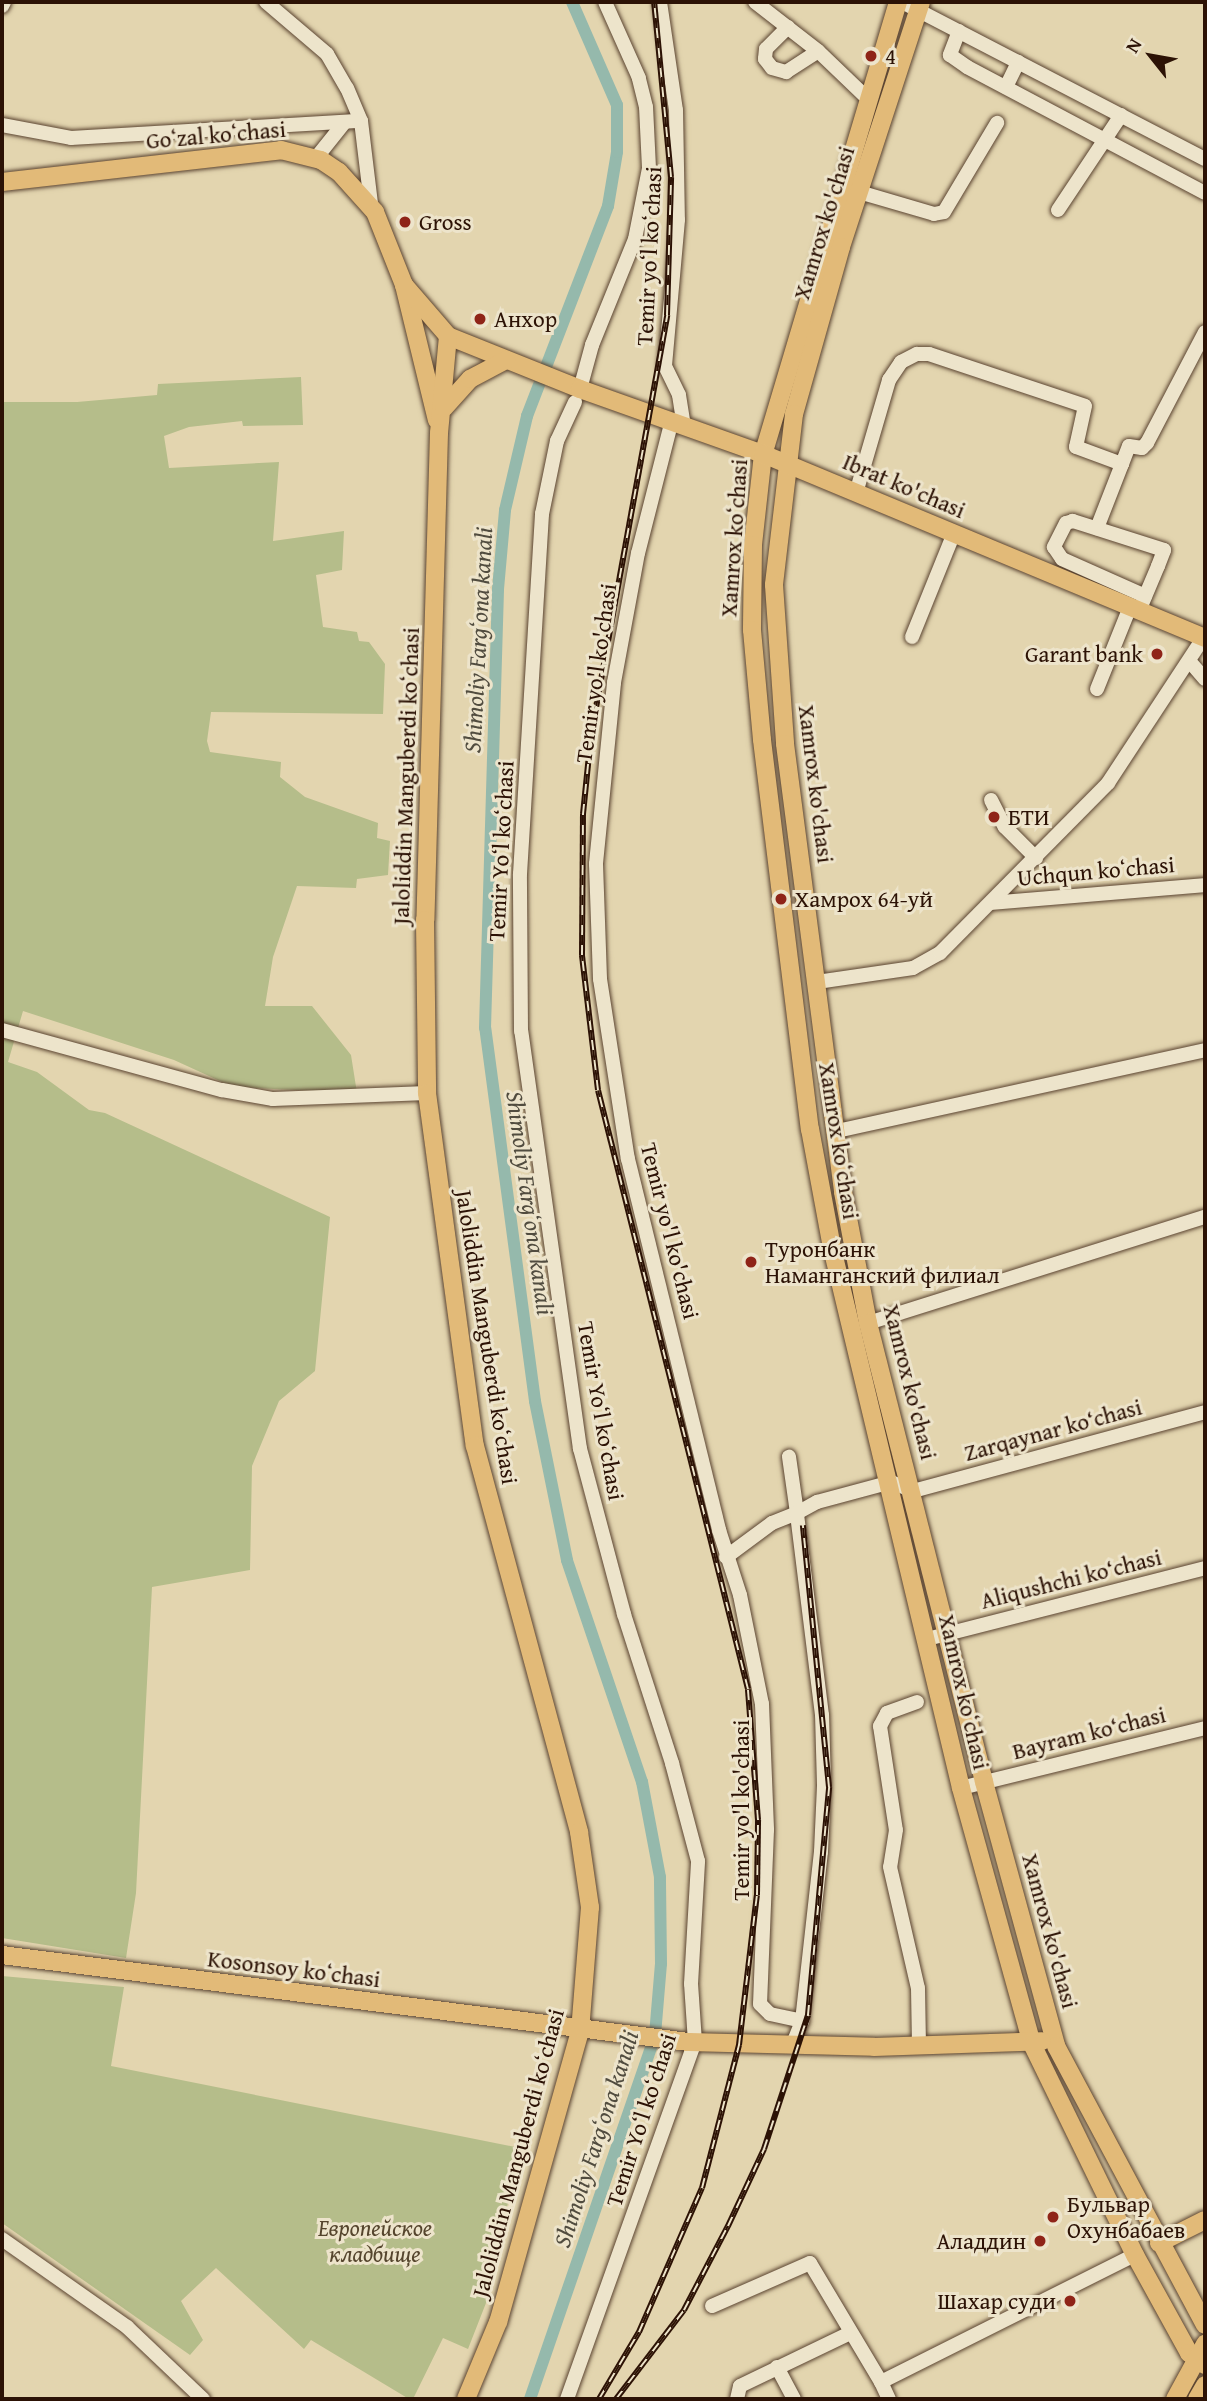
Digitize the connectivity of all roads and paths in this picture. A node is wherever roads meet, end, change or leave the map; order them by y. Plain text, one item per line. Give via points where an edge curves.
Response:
1 (266, 2) edge
2 (605, 2) edge
3 (660, 2) edge
4 (755, 2) edge
5 (900, 2) edge
6 (920, 6) edge
7 (285, 7) edge
8 (788, 27) junction
9 (959, 31) junction
10 (818, 51) junction
11 (1017, 62) junction
12 (1006, 87) junction
13 (868, 99) junction
14 (1121, 115) junction
15 (361, 121) junction
16 (344, 123) junction
17 (997, 123) dead end
18 (2, 125) edge
19 (1102, 139) junction
20 (316, 158) junction
21 (1205, 159) edge
22 (2, 182) edge
23 (859, 192) junction
24 (1205, 193) edge
25 (371, 204) junction
26 (1058, 210) dead end
27 (404, 285) junction
28 (1205, 332) edge
29 (448, 336) junction
30 (512, 362) junction
31 (578, 396) junction
32 (444, 408) junction
33 (678, 423) junction
34 (439, 432) junction
35 (764, 454) junction
36 (787, 464) junction
37 (1122, 464) junction
38 (856, 492) junction
39 (1097, 528) junction
40 (954, 533) junction
41 (1138, 604) junction
42 (912, 637) dead end
43 (1204, 638) edge
44 (1191, 663) junction
45 (1205, 678) edge
46 (1097, 689) dead end
47 (990, 800) dead end
48 (1036, 858) junction
49 (1205, 885) edge
50 (991, 903) junction
51 (817, 982) junction
52 (822, 1026) junction
53 (798, 1028) junction
54 (2, 1030) edge
55 (1205, 1050) edge
56 (427, 1093) junction
57 (836, 1131) junction
58 (1205, 1217) edge
59 (868, 1323) junction
60 (1205, 1412) edge
61 (789, 1457) dead end
62 (891, 1482) junction
63 (913, 1491) junction
64 (797, 1513) junction
65 (726, 1557) junction
66 (1205, 1568) edge
67 (947, 1634) junction
68 (927, 1639) junction
69 (917, 1702) dead end
70 (1205, 1728) edge
71 (984, 1783) junction
72 (961, 1788) junction
73 (2, 1955) edge
74 (802, 2021) junction
75 (580, 2031) junction
76 (1054, 2038) junction
77 (692, 2042) junction
78 (1032, 2044) junction
79 (792, 2046) junction
80 (919, 2046) junction
81 (1205, 2220) edge
82 (2, 2239) edge
83 (1159, 2243) junction
84 (1135, 2255) junction
85 (712, 2306) dead end
86 (1205, 2326) edge
87 (850, 2333) junction
88 (1202, 2357) edge
89 (777, 2367) junction
90 (881, 2382) junction
91 (1205, 2385) edge
92 (203, 2399) edge
93 (466, 2399) edge
94 (567, 2399) edge
95 (737, 2399) edge
96 (793, 2399) edge
97 (889, 2399) edge
98 (1175, 2399) edge
99 (1197, 2399) edge

1 - 7 street
2 - 31 street, Temir Yoʻl koʻchasi via 639,78 646,107 649,168 635,239 592,345
3 - 33 street, Temir yoʻl koʻchasi via 676,110 678,220 665,366 680,395
4 - 8 street
5 - 6 street
5 - 13 main road, Xamrox koʻchasi
6 - 9 street
6 - 23 main road, Xamrox ko'chasi
7 - 15 street via 327,54
8 - 10 street
8 - 10 street via 765,49 772,68 786,72
9 - 11 street
9 - 12 street via 950,55
10 - 13 street
11 - 12 street
11 - 14 street
12 - 19 street
13 - 35 main road, Xamrox koʻchasi
14 - 19 street
14 - 21 street
15 - 16 street
15 - 25 street
16 - 18 street via 71,138
16 - 20 street
17 - 23 street via 944,212 934,214
19 - 24 street
19 - 26 street
20 - 22 main road, Goʻzal koʻchasi via 281,150
20 - 25 main road, Goʻzal koʻchasi via 339,172
23 - 36 main road, Xamrox ko'chasi via 807,358
25 - 27 main road, Goʻzal koʻchasi
27 - 29 main road
27 - 34 main road
28 - 37 street via 1147,443 1142,448 1129,446
29 - 30 main road, Ibrat ko'chasi
29 - 32 main road, Jaloliddin Manguberdi koʻchasi
30 - 31 main road, Ibrat ko'chasi
30 - 32 main road via 470,379
31 - 33 main road, Ibrat ko'chasi
31 - 77 street, Temir Yoʻl koʻchasi via 557,441 542,514 519,910 521,1031 580,1449 698,1861
32 - 34 main road, Jaloliddin Manguberdi koʻchasi
33 - 35 main road, Ibrat ko'chasi
33 - 65 street, Temir yo'l ko'chasi via 623,626 601,798 595,905 616,1101
34 - 56 main road, Jaloliddin Manguberdi koʻchasi via 422,1004
35 - 36 main road, Ibrat ko'chasi
35 - 53 main road, Xamrox koʻchasi via 753,545 752,630
36 - 38 main road, Ibrat ko'chasi
36 - 51 main road, Xamrox ko'chasi via 774,586 775,642
37 - 38 street via 1076,447 1086,408 1082,404 917,354 901,362 889,380
37 - 39 street
38 - 40 main road, Ibrat ko'chasi
39 - 41 street via 1164,550
39 - 41 street via 1066,523 1055,545 1058,555
40 - 41 main road, Ibrat ko'chasi
40 - 42 street
41 - 43 main road, Ibrat ko'chasi
41 - 46 street
43 - 44 street
44 - 45 street
44 - 48 street via 1108,783
47 - 48 street via 1005,827
48 - 50 street
49 - 50 street, Uchqun koʻchasi
50 - 51 street via 924,964
51 - 52 main road, Xamrox ko'chasi
52 - 53 street
52 - 57 main road, Xamrox ko'chasi
53 - 62 main road, Xamrox koʻchasi via 832,1248
54 - 56 street via 263,1097
55 - 57 street
56 - 75 main road, Jaloliddin Manguberdi koʻchasi via 483,1484 586,1867 589,1941
57 - 59 main road, Xamrox ko'chasi
58 - 59 street
59 - 63 main road, Xamrox ko'chasi
60 - 63 street, Zarqaynar ko‘chasi
61 - 64 street
62 - 63 street
62 - 64 street via 817,1502
62 - 68 main road, Xamrox koʻchasi
63 - 67 main road, Xamrox ko'chasi
64 - 65 street via 772,1523
64 - 74 street via 820,1687 824,1786
65 - 74 street, Temir yo'l ko'chasi via 750,1637 765,1735 760,2004 770,2014
66 - 67 street, Aliqushchi ko‘chasi
67 - 68 street, Aliqushchi ko‘chasi
67 - 71 main road, Xamrox ko'chasi
68 - 72 main road, Xamrox koʻchasi
69 - 80 street via 887,1713 880,1726 896,1830 890,1867 918,1988
70 - 71 street, Bayram ko‘chasi
71 - 72 street, Bayram ko‘chasi
71 - 76 main road, Xamrox ko'chasi
72 - 78 main road, Xamrox koʻchasi
73 - 75 main road, Kosonsoy koʻchasi
74 - 79 street
75 - 77 main road, Kosonsoy koʻchasi
75 - 93 main road, Jaloliddin Manguberdi koʻchasi via 498,2322
76 - 78 main road, Kosonsoy koʻchasi
76 - 83 main road, Xamrox ko'chasi
77 - 79 main road, Kosonsoy koʻchasi
77 - 94 street, Temir Yoʻl koʻchasi
78 - 80 main road, Kosonsoy koʻchasi
78 - 84 main road, Xamrox koʻchasi
79 - 80 main road, Kosonsoy koʻchasi
81 - 83 main road
82 - 92 street via 127,2327
83 - 86 main road, Xamrox ko'chasi
84 - 88 main road, Xamrox koʻchasi
84 - 90 street
85 - 87 street via 810,2263
87 - 89 street
87 - 90 street
88 - 98 main road
89 - 95 street via 740,2386
89 - 96 street
90 - 97 street
91 - 99 main road

